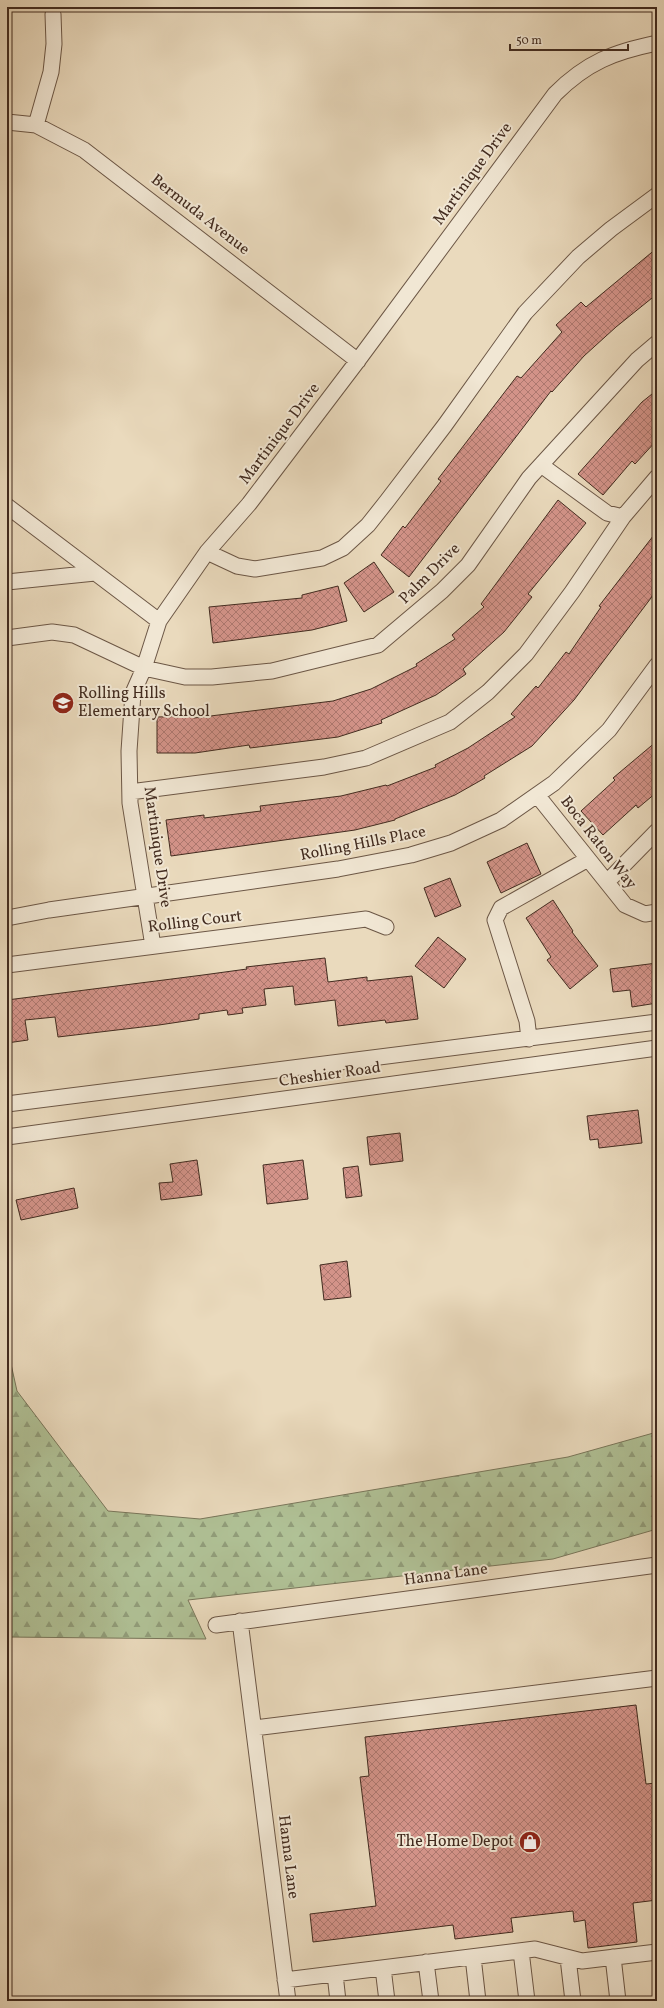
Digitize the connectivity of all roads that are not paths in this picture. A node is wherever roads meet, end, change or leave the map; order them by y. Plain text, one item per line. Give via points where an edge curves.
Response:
1 (52, 14) dead end
2 (657, 43) edge
3 (7, 122) edge
4 (36, 126) junction
5 (657, 195) edge
6 (657, 343) edge
7 (358, 360) junction
8 (541, 465) junction
9 (657, 478) edge
10 (7, 506) edge
11 (623, 517) junction
12 (207, 552) junction
13 (95, 573) junction
14 (7, 582) edge
15 (159, 621) junction
16 (7, 638) edge
17 (657, 664) edge
18 (144, 668) junction
19 (130, 792) junction
20 (537, 795) junction
21 (657, 831) edge
22 (588, 859) junction
23 (607, 882) junction
24 (145, 897) junction
25 (657, 912) edge
26 (7, 918) edge
27 (386, 927) dead end
28 (153, 946) junction
29 (7, 965) edge
30 (657, 1022) edge
31 (529, 1039) junction
32 (657, 1048) edge
33 (7, 1104) edge
34 (7, 1137) edge
35 (657, 1565) edge
36 (240, 1621) junction
37 (216, 1625) dead end
38 (657, 1678) edge
39 (254, 1728) junction
40 (521, 1951) junction
41 (657, 1952) edge
42 (473, 1957) junction
43 (613, 1957) junction
44 (568, 1958) junction
45 (426, 1962) junction
46 (383, 1968) junction
47 (335, 1974) junction
48 (285, 1980) junction
49 (288, 2001) edge
50 (338, 2001) edge
51 (387, 2001) edge
52 (430, 2001) edge
53 (478, 2001) edge
54 (527, 2001) edge
55 (573, 2001) edge
56 (618, 2001) edge

1 - 4 street via 54,44 51,72
2 - 7 street, Martinique Drive via 608,56 582,70 555,94
3 - 4 street, Bermuda Avenue
4 - 7 street, Bermuda Avenue via 100,161
5 - 12 street via 611,229 578,258 525,313 388,501 368,525 343,548 322,558 255,570 237,566
6 - 8 street, Palm Drive via 637,360
7 - 12 street, Martinique Drive via 249,504
8 - 11 street via 607,513
8 - 18 street, Palm Drive via 529,478 468,565 426,606 378,645 265,672 185,677
9 - 11 street
10 - 13 street
11 - 19 street via 526,654 488,692 450,722 366,758 324,767
12 - 15 street, Martinique Drive
13 - 14 street
13 - 15 street
15 - 18 street, Martinique Drive
16 - 18 street, Palm Drive via 52,632 74,636
17 - 20 street, Rolling Hills Place via 609,730 554,783
18 - 19 street, Martinique Drive via 133,692 129,751
19 - 24 street, Martinique Drive
20 - 22 street, Boca Raton Way
20 - 24 street, Rolling Hills Place via 501,820 480,830 451,843 411,855 338,869
21 - 23 street
22 - 23 street, Boca Raton Way
22 - 31 street via 501,908 495,920 527,1021
23 - 25 street, Boca Raton Way via 625,905 644,914
24 - 26 street, Rolling Hills Place
24 - 28 street, Martinique Drive
27 - 28 street, Rolling Court via 366,919
28 - 29 street, Rolling Court
30 - 31 street
31 - 33 street
32 - 34 street, Cheshier Road
35 - 36 street, Hanna Lane
36 - 37 street, Hanna Lane
36 - 39 street, Hanna Lane
38 - 39 street
39 - 48 street, Hanna Lane
40 - 42 street
40 - 44 street via 535,1949
40 - 54 street
41 - 43 street
42 - 45 street
42 - 53 street
43 - 44 street via 582,1961
43 - 56 street
44 - 55 street
45 - 46 street
45 - 52 street
46 - 47 street
46 - 51 street
47 - 48 street
47 - 50 street
48 - 49 street, Hanna Lane

